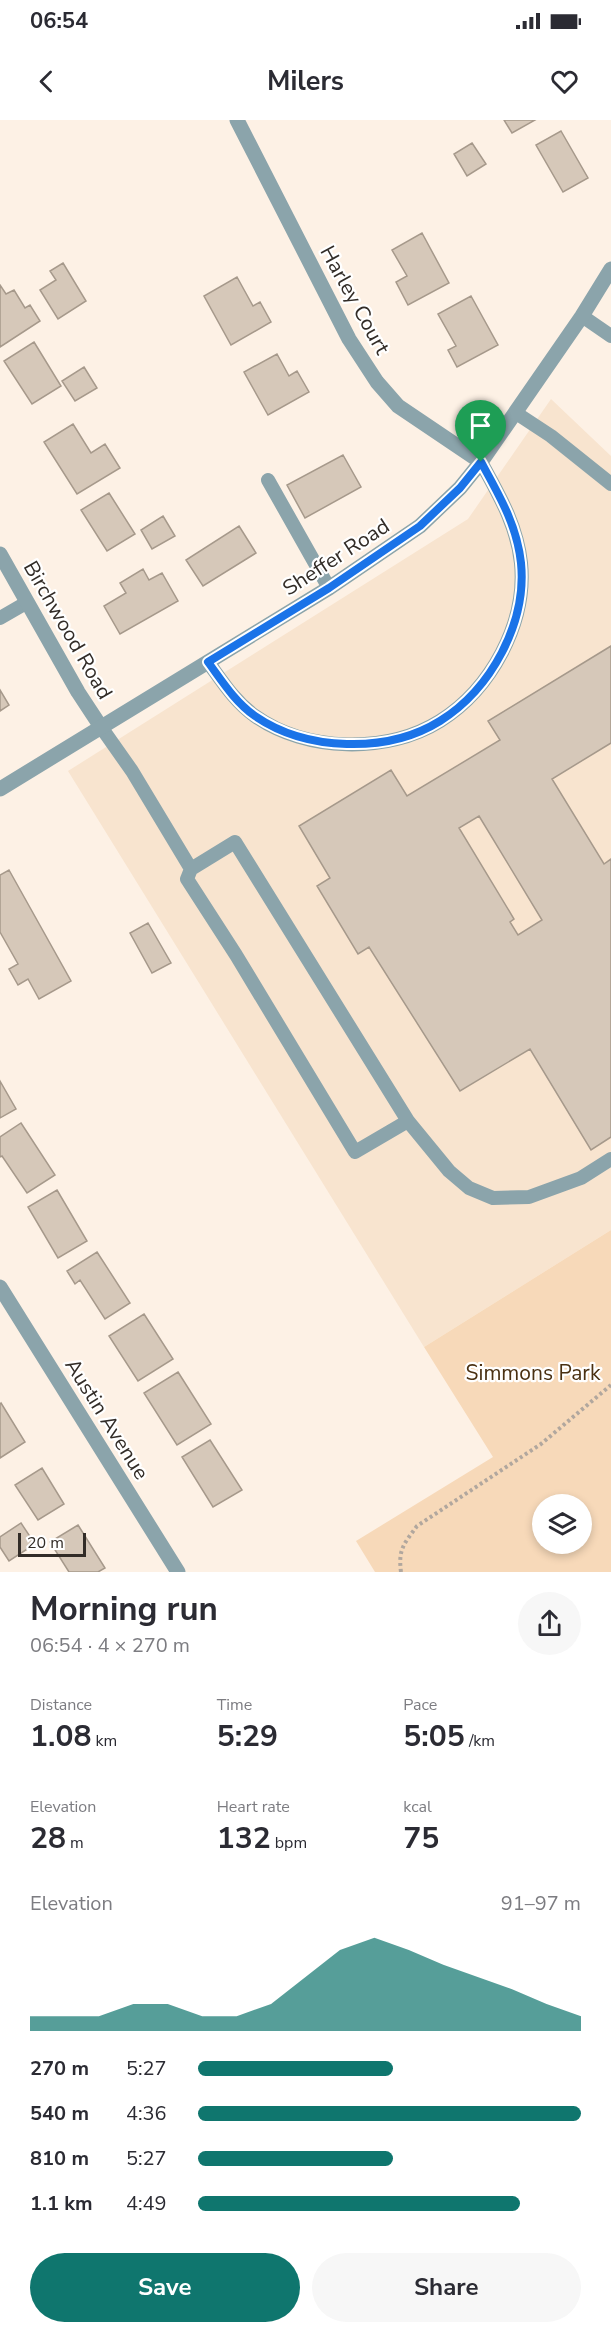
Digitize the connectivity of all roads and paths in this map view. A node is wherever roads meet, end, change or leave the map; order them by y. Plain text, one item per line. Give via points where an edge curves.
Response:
1 (237, 120) edge
2 (611, 269) edge
3 (582, 316) junction
4 (611, 336) edge
5 (516, 413) junction
6 (481, 462) junction
7 (268, 480) dead end
8 (611, 484) edge
9 (0, 554) edge
10 (329, 588) junction
11 (26, 603) junction
12 (0, 618) edge
13 (208, 662) junction
14 (101, 727) junction
15 (0, 789) edge
16 (191, 868) junction
17 (408, 1121) junction
18 (611, 1159) edge
19 (0, 1287) edge
20 (611, 1385) edge
21 (178, 1572) edge
22 (401, 1572) edge

1 - 6 street, Harley Court via 349,339 377,382 398,406
2 - 3 street, Sheffer Road
3 - 4 lane
3 - 5 street, Sheffer Road
5 - 6 street, Sheffer Road
5 - 8 lane
6 - 10 street, Sheffer Road via 420,526
6 - 13 lane via 516,534 521,590 506,646 490,673 468,699 440,721 374,744 308,739 279,730 254,716 234,698
7 - 10 lane
9 - 11 street, Birchwood Road
10 - 13 street, Sheffer Road
11 - 12 lane
11 - 14 street, Birchwood Road
13 - 14 street, Sheffer Road
14 - 15 street, Sheffer Road
14 - 16 lane
16 - 17 lane via 235,842
16 - 17 lane via 187,879 355,1152
17 - 18 lane via 449,1171 470,1188 493,1198 529,1197 581,1178
19 - 21 street, Austin Avenue
20 - 22 path via 542,1444 417,1526 399,1556

